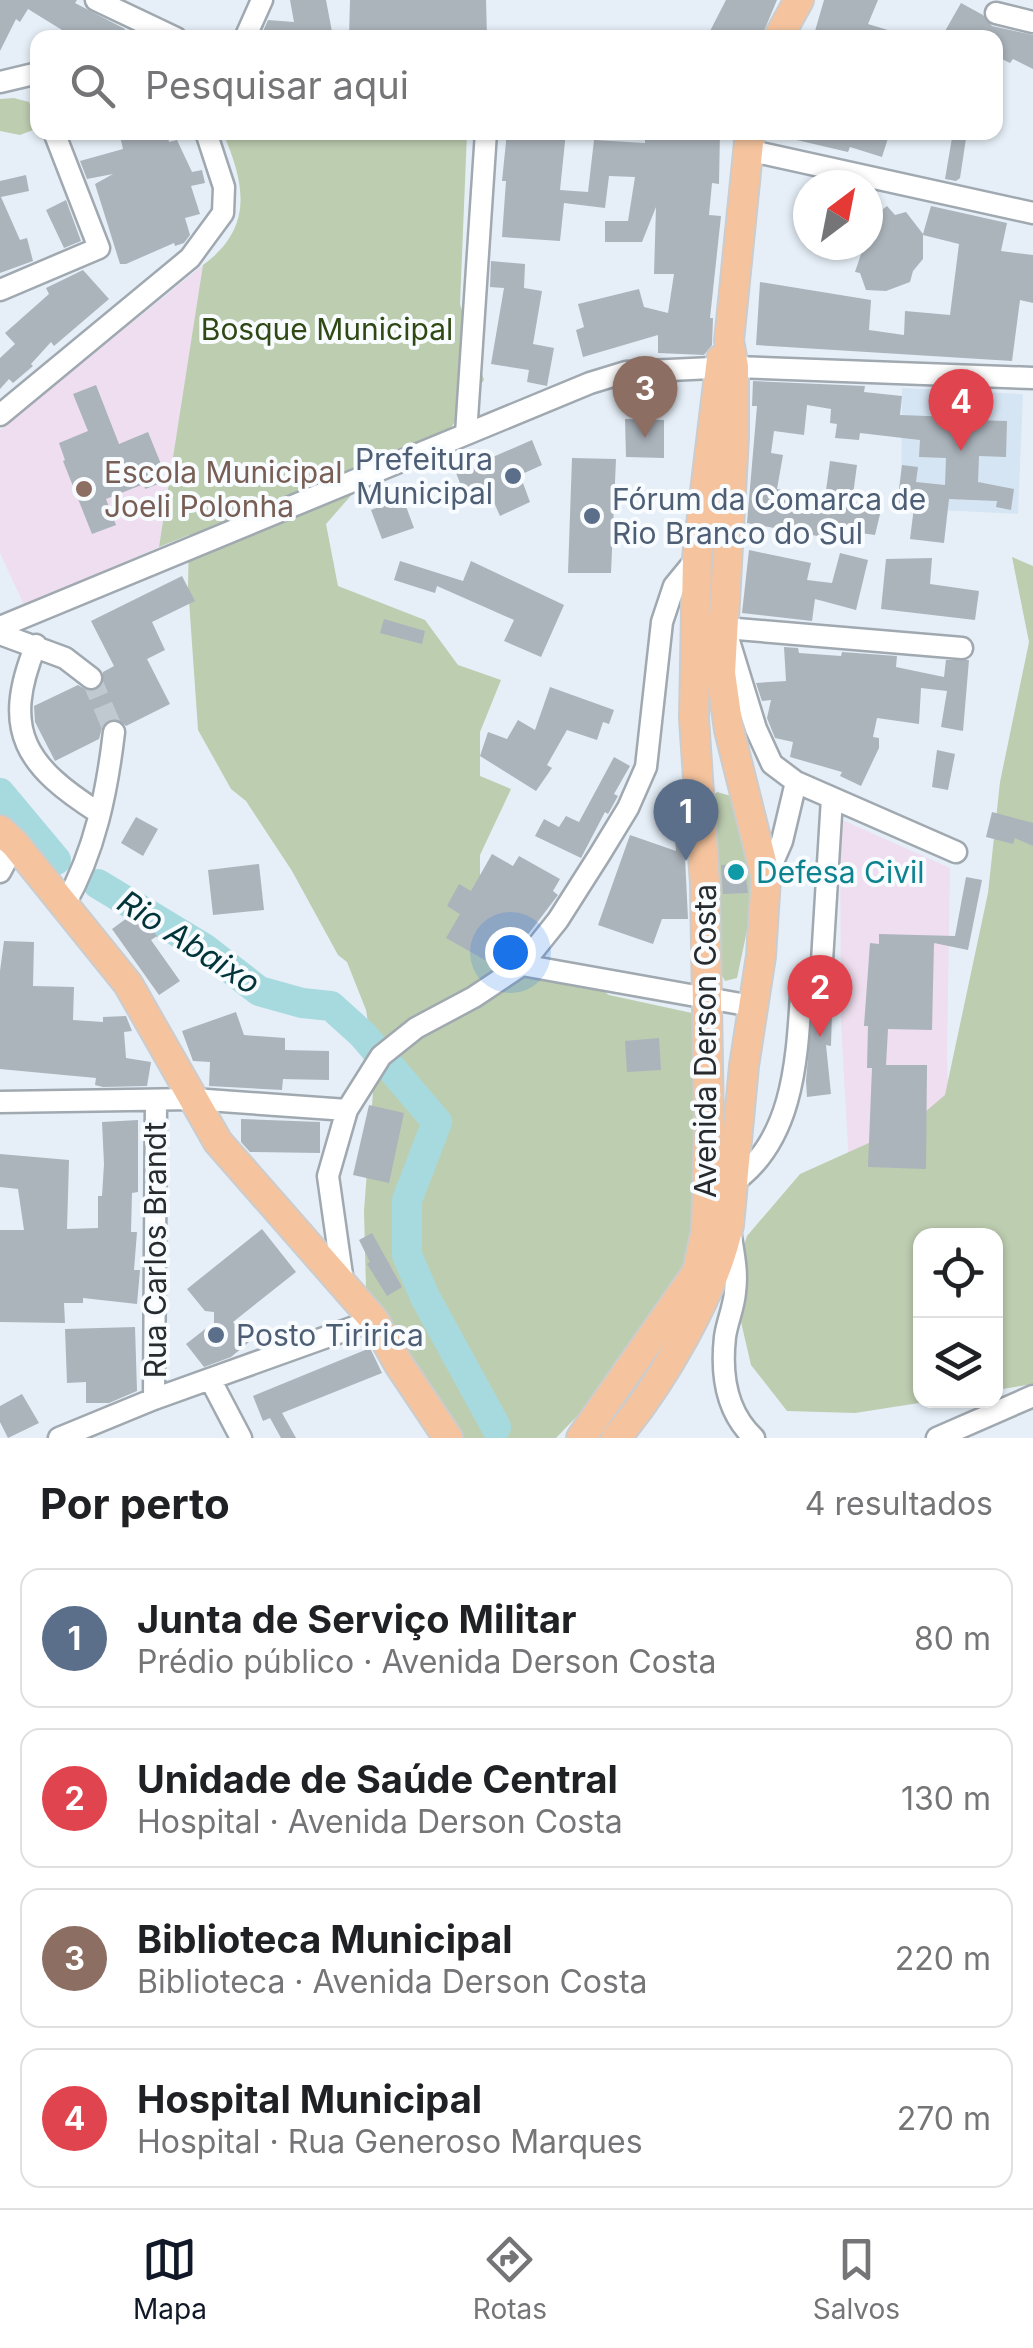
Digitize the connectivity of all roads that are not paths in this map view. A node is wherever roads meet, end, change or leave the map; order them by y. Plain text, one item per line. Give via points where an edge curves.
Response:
1 (96, 0) edge
2 (146, 0) edge
3 (262, 0) edge
4 (799, 0) edge
5 (996, 14) dead end
6 (1033, 22) edge
7 (148, 30) edge
8 (249, 30) edge
9 (782, 30) edge
10 (30, 80) edge
11 (0, 82) edge
12 (57, 140) edge
13 (209, 140) edge
14 (485, 140) edge
15 (748, 141) edge
16 (1033, 212) edge
17 (0, 290) edge
18 (727, 358) junction
19 (1033, 378) edge
20 (0, 415) edge
21 (466, 434) junction
22 (697, 558) junction
23 (725, 628) junction
24 (0, 630) edge
25 (36, 645) junction
26 (962, 648) dead end
27 (91, 678) tunnel mouth
28 (114, 732) tunnel mouth
29 (738, 761) junction
30 (698, 770) junction
31 (796, 782) junction
32 (832, 798) junction
33 (99, 813) junction
34 (8, 837) edge
35 (956, 852) dead end
36 (0, 872) edge
37 (766, 878) junction
38 (64, 904) junction
39 (822, 961) dead end
40 (522, 964) junction
41 (802, 980) dead end
42 (707, 1000) junction
43 (752, 1006) junction
44 (193, 1099) junction
45 (156, 1100) junction
46 (0, 1102) edge
47 (348, 1110) junction
48 (731, 1184) junction
49 (729, 1225) junction
50 (345, 1291) junction
51 (374, 1320) junction
52 (210, 1379) junction
53 (1033, 1396) edge
54 (154, 1399) junction
55 (60, 1438) edge
56 (240, 1438) edge
57 (448, 1438) edge
58 (581, 1438) edge
59 (616, 1438) edge
60 (754, 1438) edge
61 (937, 1438) edge

1 - 7 street
2 - 7 street
3 - 8 street
4 - 9 main road
5 - 6 street
10 - 11 street
12 - 17 street via 99,248
13 - 20 street via 224,186 223,214 190,258
14 - 21 street
15 - 16 street
15 - 18 main road
18 - 19 street
18 - 21 street via 590,382
18 - 22 main road, Avenida Derson Costa
18 - 23 main road, Avenida Derson Costa
21 - 24 street
22 - 30 main road, Avenida Derson Costa
22 - 40 street via 674,586 662,622 646,767 600,854
23 - 26 street
23 - 29 main road, Avenida Derson Costa via 722,673
23 - 31 street via 772,764
24 - 25 street
25 - 27 street
25 - 33 street via 16,688 17,737 36,768
28 - 33 street
29 - 30 main road
29 - 37 main road, Avenida Derson Costa
30 - 42 main road, Avenida Derson Costa
31 - 32 street
31 - 37 street
32 - 35 street
32 - 39 street
33 - 38 street via 89,859
34 - 36 street
34 - 38 main road
37 - 43 main road, Avenida Derson Costa
38 - 44 main road via 128,984
40 - 42 street
40 - 47 street via 381,1056
41 - 48 street via 795,1078 773,1136 753,1169
42 - 43 street
42 - 58 main road, Avenida Derson Costa via 710,1126 698,1272
43 - 48 main road, Avenida Derson Costa
44 - 45 street
44 - 47 street
44 - 50 main road via 218,1142
45 - 46 street
45 - 54 street, Rua Carlos Brandt
47 - 50 street via 328,1176
48 - 49 main road, Avenida Derson Costa
49 - 59 main road, Avenida Derson Costa via 716,1276 662,1373
49 - 60 street via 737,1272 724,1384
50 - 51 main road
51 - 52 street
51 - 57 main road
52 - 54 street
52 - 56 street
53 - 61 street
54 - 55 street

